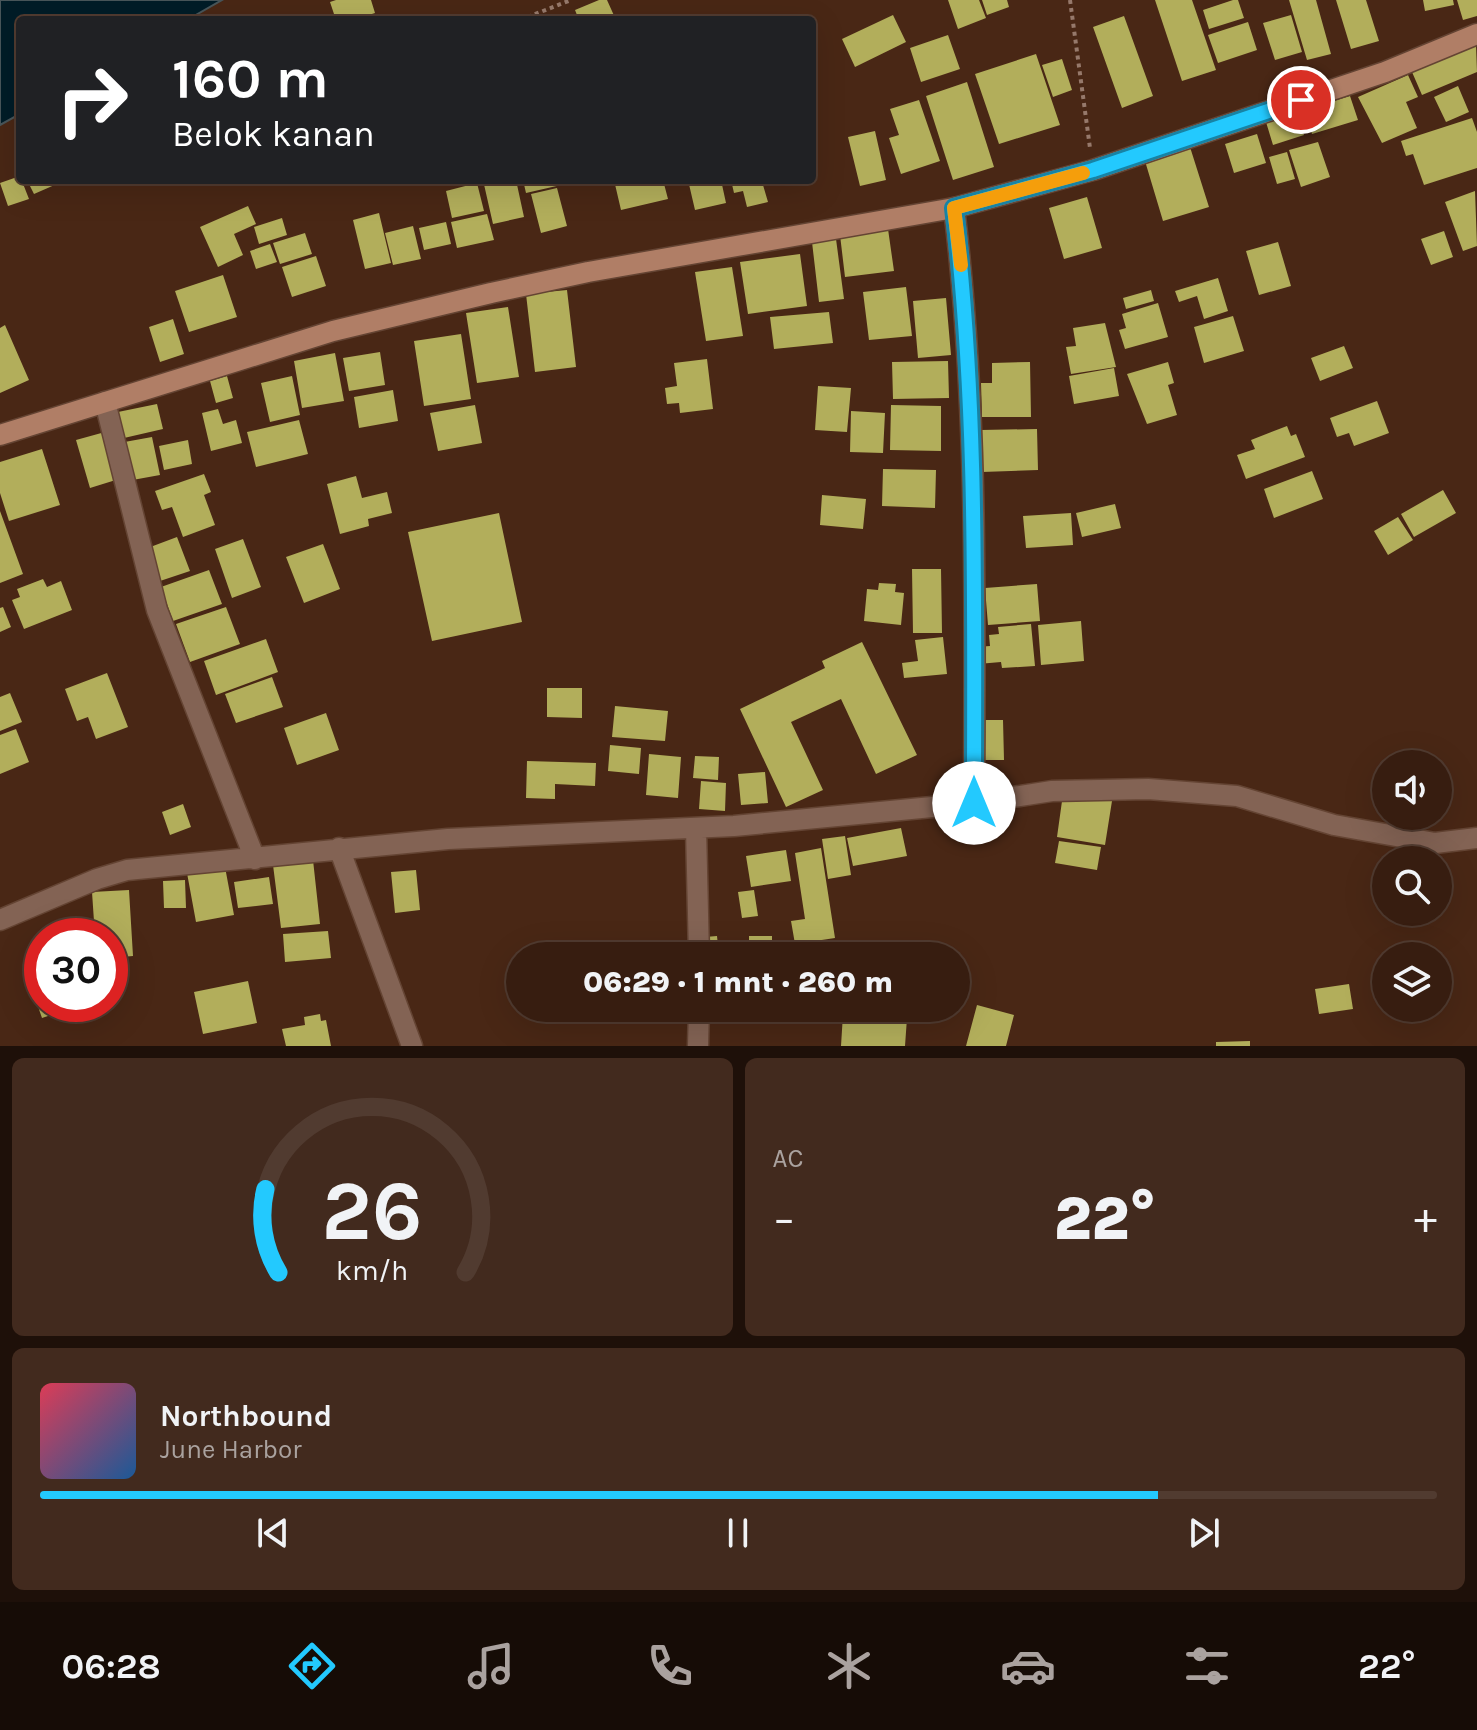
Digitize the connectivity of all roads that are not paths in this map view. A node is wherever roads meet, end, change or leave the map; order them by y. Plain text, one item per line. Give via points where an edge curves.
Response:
1 (1477, 34) edge
2 (954, 208) junction
3 (105, 402) junction
4 (0, 435) edge
5 (974, 803) junction
6 (696, 828) junction
7 (1477, 838) edge
8 (339, 848) junction
9 (255, 859) junction
10 (0, 920) edge
11 (699, 942) edge
12 (699, 1022) edge
13 (412, 1046) edge
14 (698, 1046) edge

1 - 2 street via 1385,72 1093,170
2 - 3 street via 491,293 333,331
2 - 5 street via 968,353
3 - 4 street
3 - 9 street via 157,610
5 - 6 street
5 - 7 street via 1052,791 1148,789 1237,796 1334,825 1435,843
6 - 8 street
6 - 11 street
8 - 9 street
8 - 13 street
9 - 10 street via 127,870
12 - 14 street

